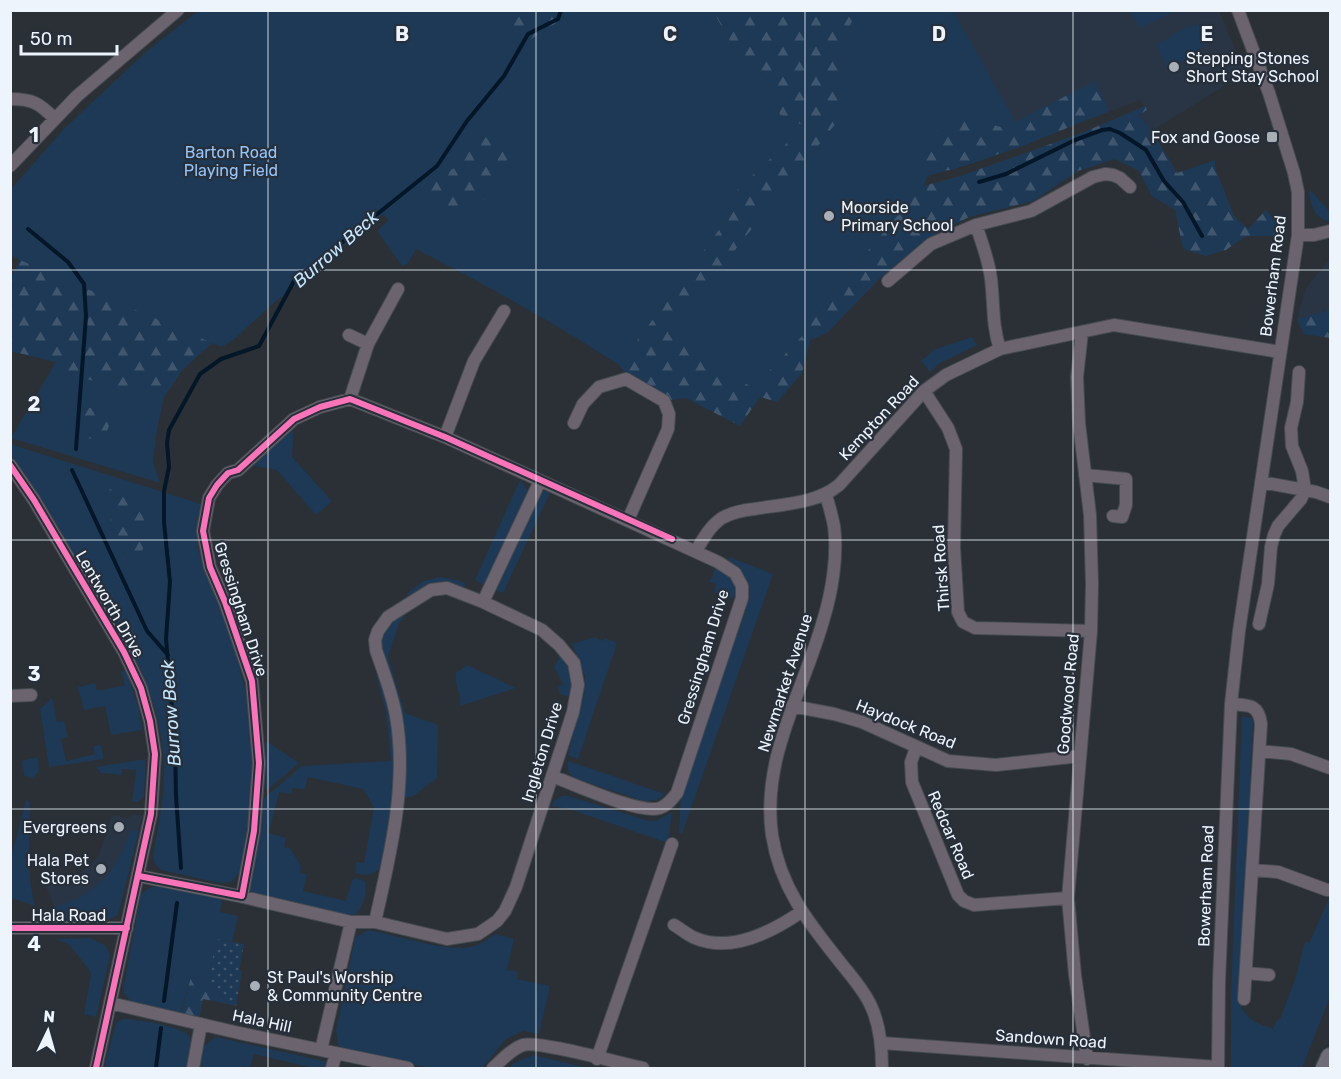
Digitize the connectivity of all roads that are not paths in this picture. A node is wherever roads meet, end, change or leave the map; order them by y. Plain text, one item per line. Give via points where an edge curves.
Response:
1 (178, 10) edge
2 (1238, 10) edge
3 (10, 99) edge
4 (54, 119) junction
5 (10, 166) edge
6 (1130, 187) dead end
7 (976, 225) junction
8 (1330, 231) edge
9 (1298, 235) junction
10 (888, 281) dead end
11 (398, 289) dead end
12 (504, 311) dead end
13 (1082, 332) junction
14 (349, 335) dead end
15 (368, 344) junction
16 (1000, 349) junction
17 (1280, 352) junction
18 (1299, 372) dead end
19 (924, 391) junction
20 (350, 399) junction
21 (574, 423) dead end
22 (445, 437) junction
23 (10, 465) edge
24 (1085, 475) junction
25 (540, 481) junction
26 (1261, 482) junction
27 (1305, 490) junction
28 (826, 495) junction
29 (1330, 497) edge
30 (1113, 516) dead end
31 (628, 520) junction
32 (696, 552) junction
33 (483, 602) junction
34 (1259, 624) dead end
35 (1090, 631) junction
36 (31, 694) dead end
37 (10, 696) edge
38 (1231, 704) junction
39 (792, 706) junction
40 (916, 748) junction
41 (1260, 751) junction
42 (1080, 756) junction
43 (1330, 768) edge
44 (552, 776) junction
45 (672, 844) dead end
46 (1252, 870) junction
47 (139, 876) junction
48 (1327, 890) dead end
49 (242, 896) junction
50 (1068, 898) junction
51 (801, 912) junction
52 (351, 922) junction
53 (375, 922) junction
54 (674, 925) dead end
55 (10, 928) edge
56 (127, 928) junction
57 (1246, 973) junction
58 (1269, 975) dead end
59 (1244, 999) dead end
60 (110, 1003) junction
61 (201, 1024) junction
62 (882, 1043) junction
63 (321, 1050) junction
64 (336, 1053) junction
65 (1330, 1057) edge
66 (597, 1059) junction
67 (1087, 1059) junction
68 (96, 1068) edge
69 (194, 1068) edge
70 (332, 1068) edge
71 (408, 1068) edge
72 (493, 1068) edge
73 (643, 1068) edge
74 (882, 1068) edge
75 (1218, 1068) edge
76 (1325, 1068) edge

1 - 4 street
2 - 9 street, Bowerham Road via 1294,173
3 - 4 street via 29,99
4 - 5 street
6 - 7 street via 1120,177 1099,176 1031,211
7 - 10 street via 931,244
7 - 16 street via 992,280
8 - 9 street
9 - 17 street, Bowerham Road
11 - 15 street
12 - 22 street via 474,361
13 - 16 street, Kempton Road
13 - 17 street, Kempton Road via 1114,326
13 - 24 street, Goodwood Road via 1077,377
14 - 15 street
15 - 20 street
16 - 19 street, Kempton Road via 946,375
17 - 26 street, Bowerham Road
18 - 27 street via 1291,428
19 - 28 street, Kempton Road
19 - 35 street, Thirsk Road via 948,428 956,449 954,547 958,612 963,622 975,628
20 - 22 street, Gressingham Drive
20 - 49 street, Gressingham Drive via 320,406 294,419 238,470 228,473 209,498 205,515 203,531 210,567 252,681 259,763 254,831
21 - 31 street via 599,387 626,379 664,401 669,414 668,429
22 - 25 street, Gressingham Drive
23 - 47 street, Lentworth Drive via 124,652 141,688 155,754 151,814
24 - 30 street via 1126,479 1125,512 1122,517
24 - 35 street, Goodwood Road via 1092,584
25 - 31 street, Gressingham Drive
25 - 33 street
26 - 27 street
26 - 38 street, Bowerham Road
27 - 29 street
27 - 34 street via 1274,535
28 - 32 street, Kempton Road via 723,518 709,530
28 - 39 street, Newmarket Avenue via 835,542 830,586 823,622
31 - 32 street, Gressingham Drive
32 - 44 street, Gressingham Drive via 735,573 742,586 742,598 676,793 658,809 642,808
33 - 44 street, Ingleton Drive via 542,630 577,669 579,685 574,710
33 - 53 street, Ingleton Drive via 447,588 431,590 388,616 378,631 376,650 395,711 400,758 397,808
35 - 42 street, Goodwood Road
36 - 37 street
38 - 41 street via 1251,706 1260,715
38 - 75 street, Bowerham Road
39 - 40 street, Haydock Road via 862,722
39 - 51 street, Newmarket Avenue via 775,762 772,834 780,871
40 - 42 street, Haydock Road via 948,761 973,764
40 - 50 street, Redcar Road via 911,762 912,782 958,895 964,901 974,905
41 - 43 street via 1291,754
41 - 46 street
42 - 50 street, Goodwood Road
44 - 53 street, Ingleton Drive via 513,894 497,921 478,934 447,939
45 - 66 street
46 - 48 street via 1270,870 1290,882
46 - 57 street
47 - 49 street
47 - 56 street, Lentworth Drive
49 - 52 street
50 - 67 street, Goodwood Road
51 - 54 street via 758,937 723,943 694,938
51 - 62 street, Newmarket Avenue via 872,1007
52 - 53 street
52 - 63 street
55 - 56 street, Hala Road
56 - 60 street, Lentworth Drive
57 - 58 street
57 - 59 street
60 - 61 street, Hala Hill
60 - 68 street, Lentworth Drive
61 - 63 street, Hala Hill
61 - 69 street
62 - 67 street, Sandown Road
62 - 74 street, Newmarket Avenue
63 - 64 street, Hala Hill
64 - 70 street
64 - 71 street, Hala Hill
65 - 76 highway
66 - 72 street via 541,1044 523,1045
66 - 73 street
67 - 75 street, Sandown Road

